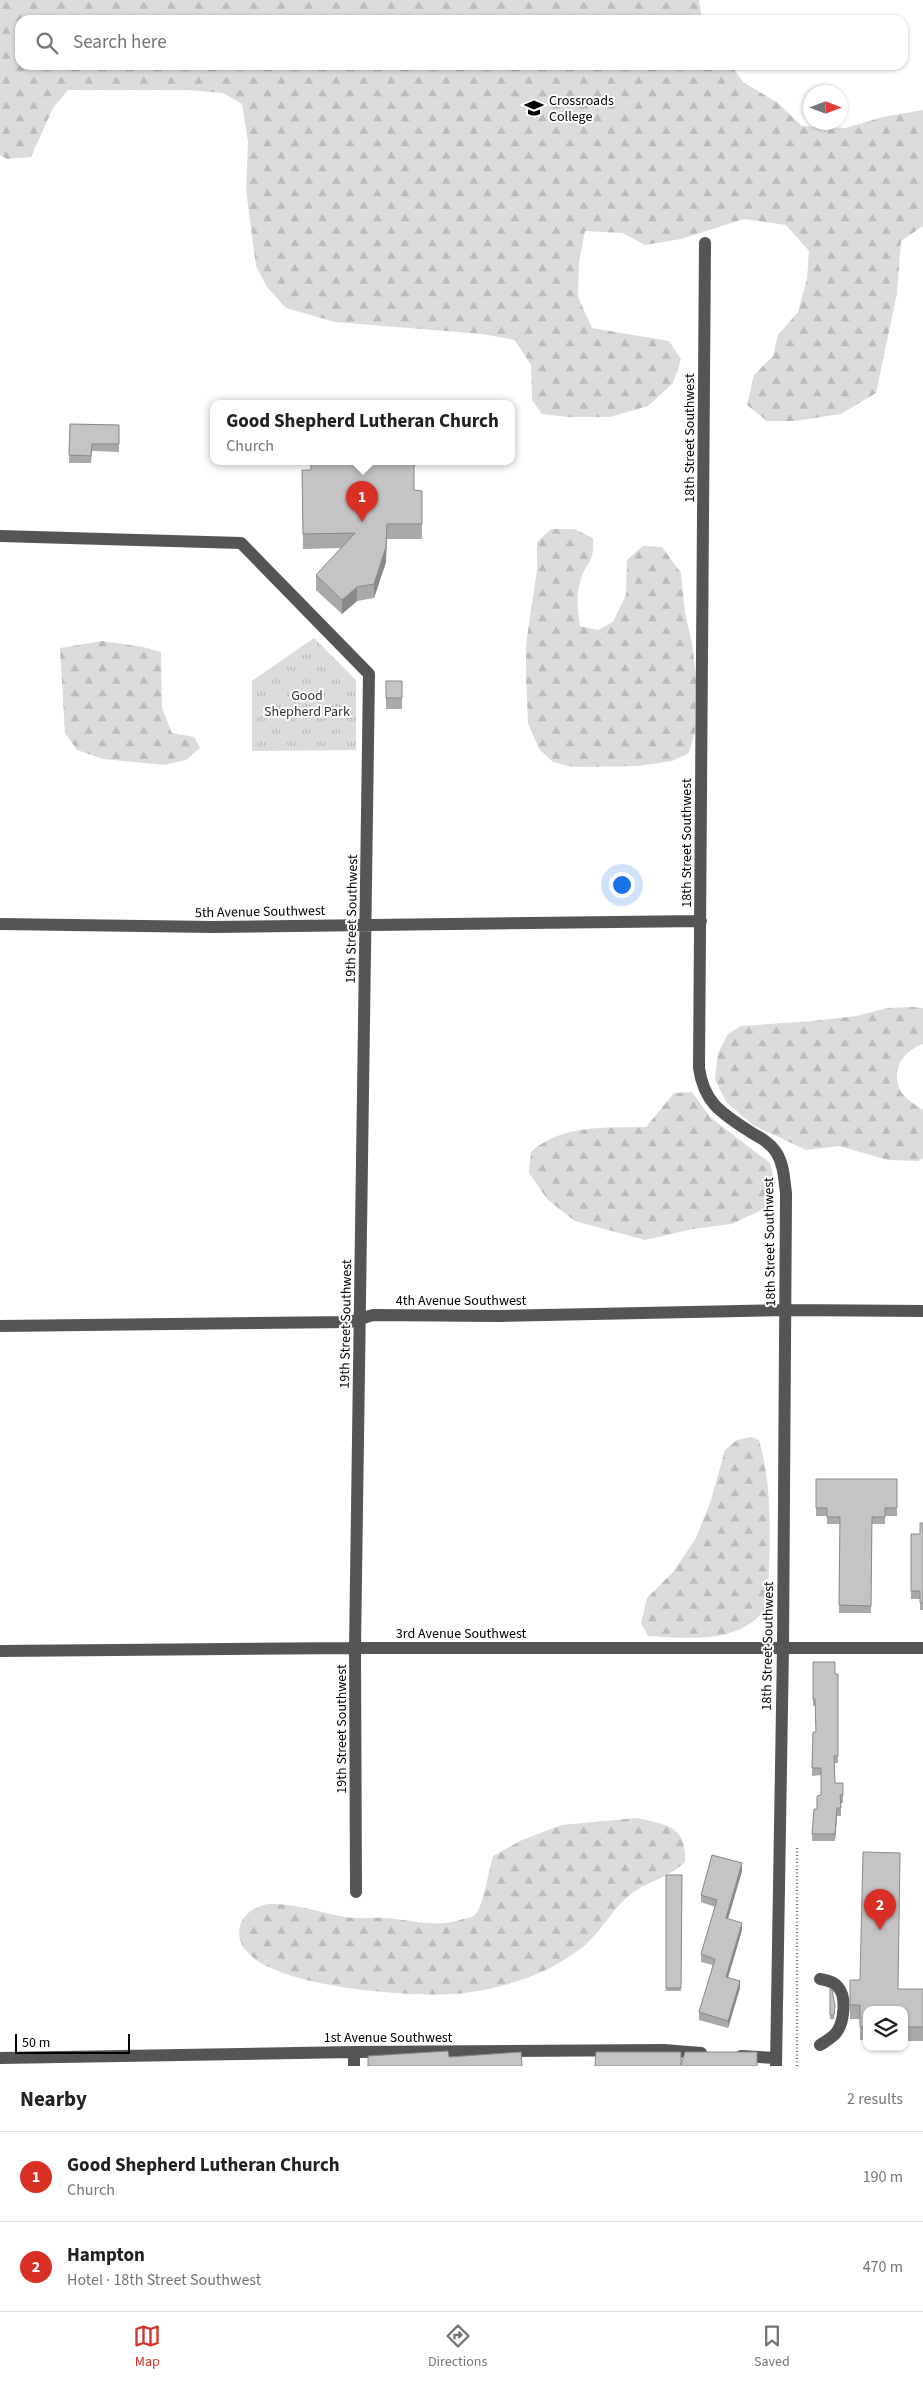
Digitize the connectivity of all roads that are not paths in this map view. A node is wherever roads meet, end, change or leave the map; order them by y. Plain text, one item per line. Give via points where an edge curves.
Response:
1 (705, 243) dead end
2 (0, 536) edge
3 (701, 921) junction
4 (0, 924) edge
5 (366, 924) junction
6 (786, 1310) junction
7 (923, 1311) edge
8 (360, 1320) junction
9 (0, 1326) edge
10 (355, 1648) junction
11 (783, 1648) junction
12 (923, 1648) edge
13 (0, 1651) edge
14 (356, 1892) dead end
15 (820, 1978) dead end
16 (820, 2045) dead end
17 (354, 2052) junction
18 (0, 2058) edge
19 (776, 2062) edge
20 (354, 2066) edge

1 - 3 street, 18th Street Southwest
2 - 5 street, 19th Street Southwest via 241,543 369,674
3 - 5 street, 5th Avenue Southwest
3 - 6 street, 18th Street Southwest via 698,1052 701,1084 724,1115 766,1141 779,1159 786,1193
4 - 5 street, 5th Avenue Southwest via 213,927
5 - 8 street, 19th Street Southwest
6 - 7 street, 4th Avenue Southwest
6 - 8 street, 4th Avenue Southwest via 500,1316 373,1315
6 - 11 street, 18th Street Southwest
8 - 9 street, 4th Avenue Southwest
8 - 10 street, 19th Street Southwest
10 - 11 street, 3rd Avenue Southwest
10 - 13 street, 3rd Avenue Southwest
10 - 14 street, 19th Street Southwest
11 - 12 street, 3rd Avenue Southwest
11 - 19 street, 18th Street Southwest
15 - 16 street via 838,1987 843,2002 840,2027
17 - 18 street, 1st Avenue Southwest
17 - 19 street, 1st Avenue Southwest via 664,2050
17 - 20 street

